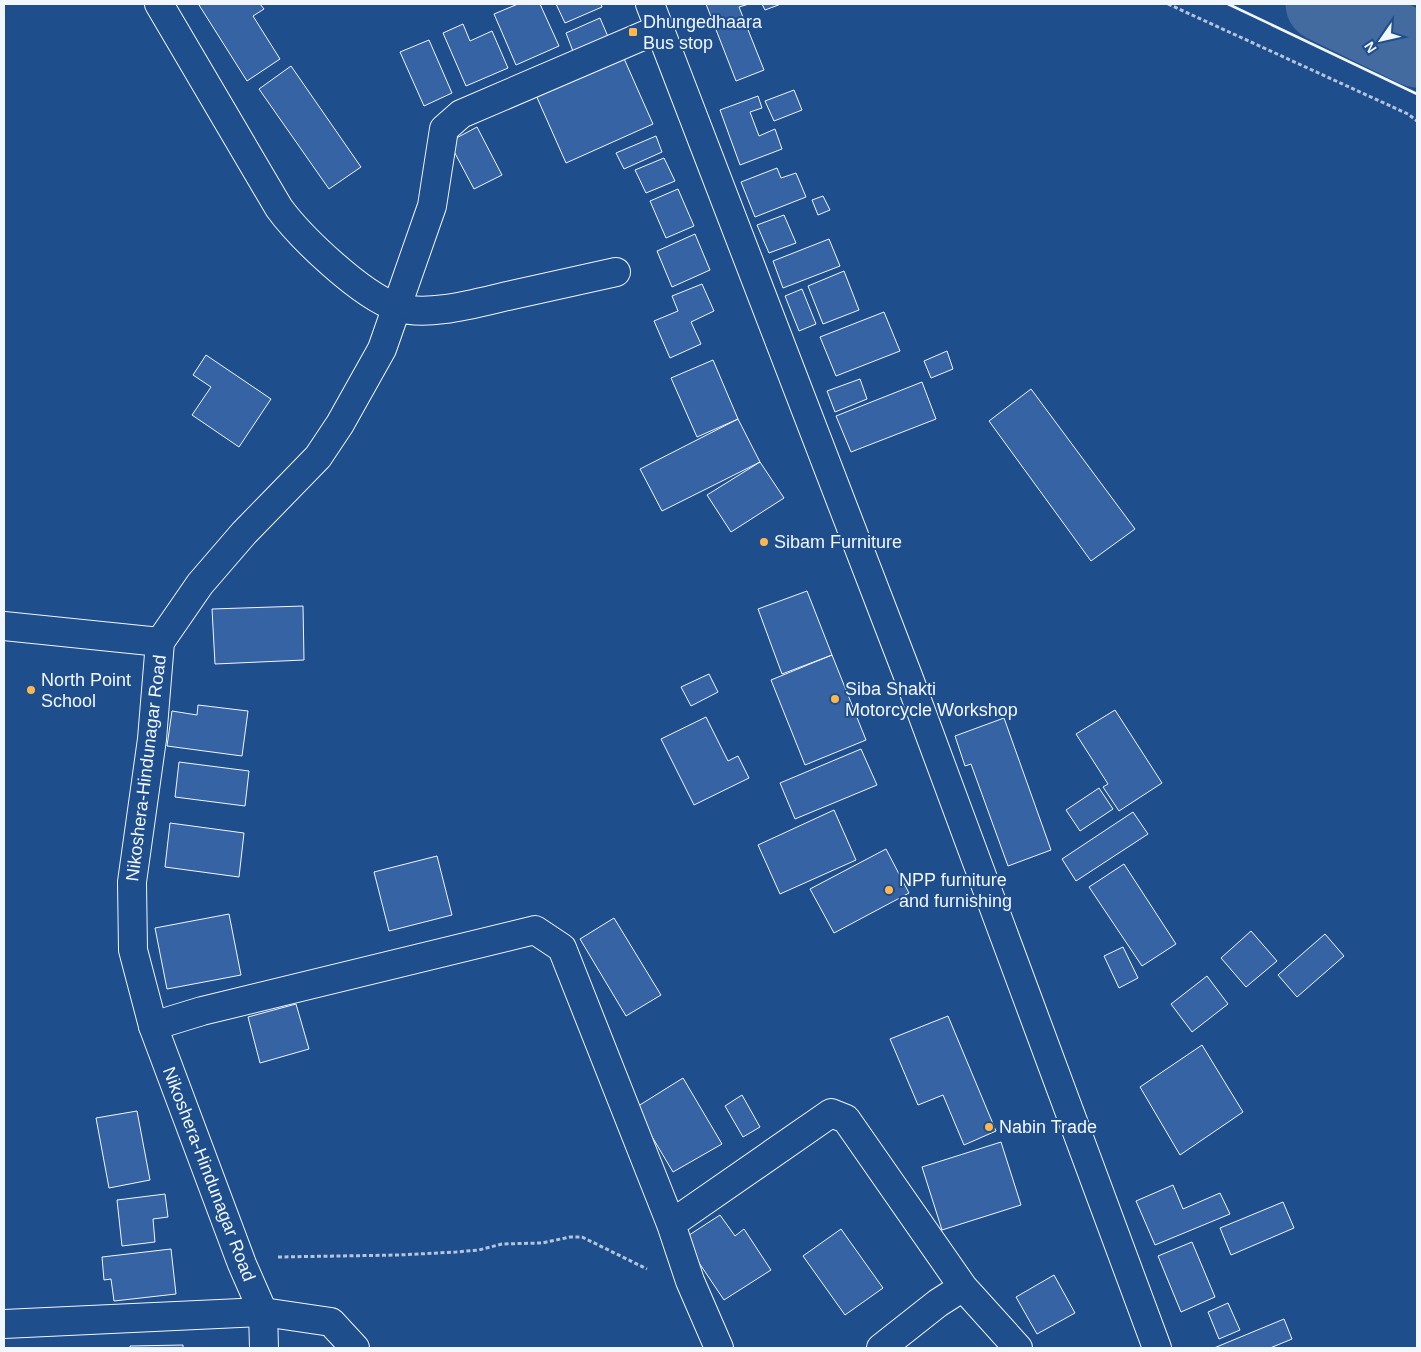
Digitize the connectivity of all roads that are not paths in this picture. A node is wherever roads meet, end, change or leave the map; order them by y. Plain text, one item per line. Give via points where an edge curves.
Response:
1 (158, 4) edge
2 (650, 4) edge
3 (659, 29) junction
4 (616, 272) dead end
5 (396, 308) junction
6 (4, 626) edge
7 (160, 642) junction
8 (153, 1026) junction
9 (671, 1224) junction
10 (964, 1287) junction
11 (263, 1312) junction
12 (4, 1324) edge
13 (264, 1348) edge
14 (354, 1348) edge
15 (719, 1348) edge
16 (881, 1348) edge
17 (1018, 1348) edge
18 (1157, 1348) edge

1 - 5 main road via 291,224 326,258 370,293
2 - 3 main road
3 - 5 main road, Nikoshera-Hindunagar Road via 451,120 444,129 432,206
3 - 18 main road via 908,676
4 - 5 main road via 422,312
5 - 7 main road, Nikoshera-Hindunagar Road via 382,349 318,457 200,584
6 - 7 main road
7 - 8 main road, Nikoshera-Hindunagar Road via 152,739 132,882 133,950
8 - 9 main road via 202,1011 535,930 562,948
8 - 11 main road, Nikoshera-Hindunagar Road
9 - 10 main road via 831,1113 846,1118
9 - 15 main road via 690,1281
10 - 16 main road via 938,1303
10 - 17 main road
11 - 12 main road
11 - 13 main road, Nikoshera-Hindunagar Road
11 - 14 main road via 331,1322

